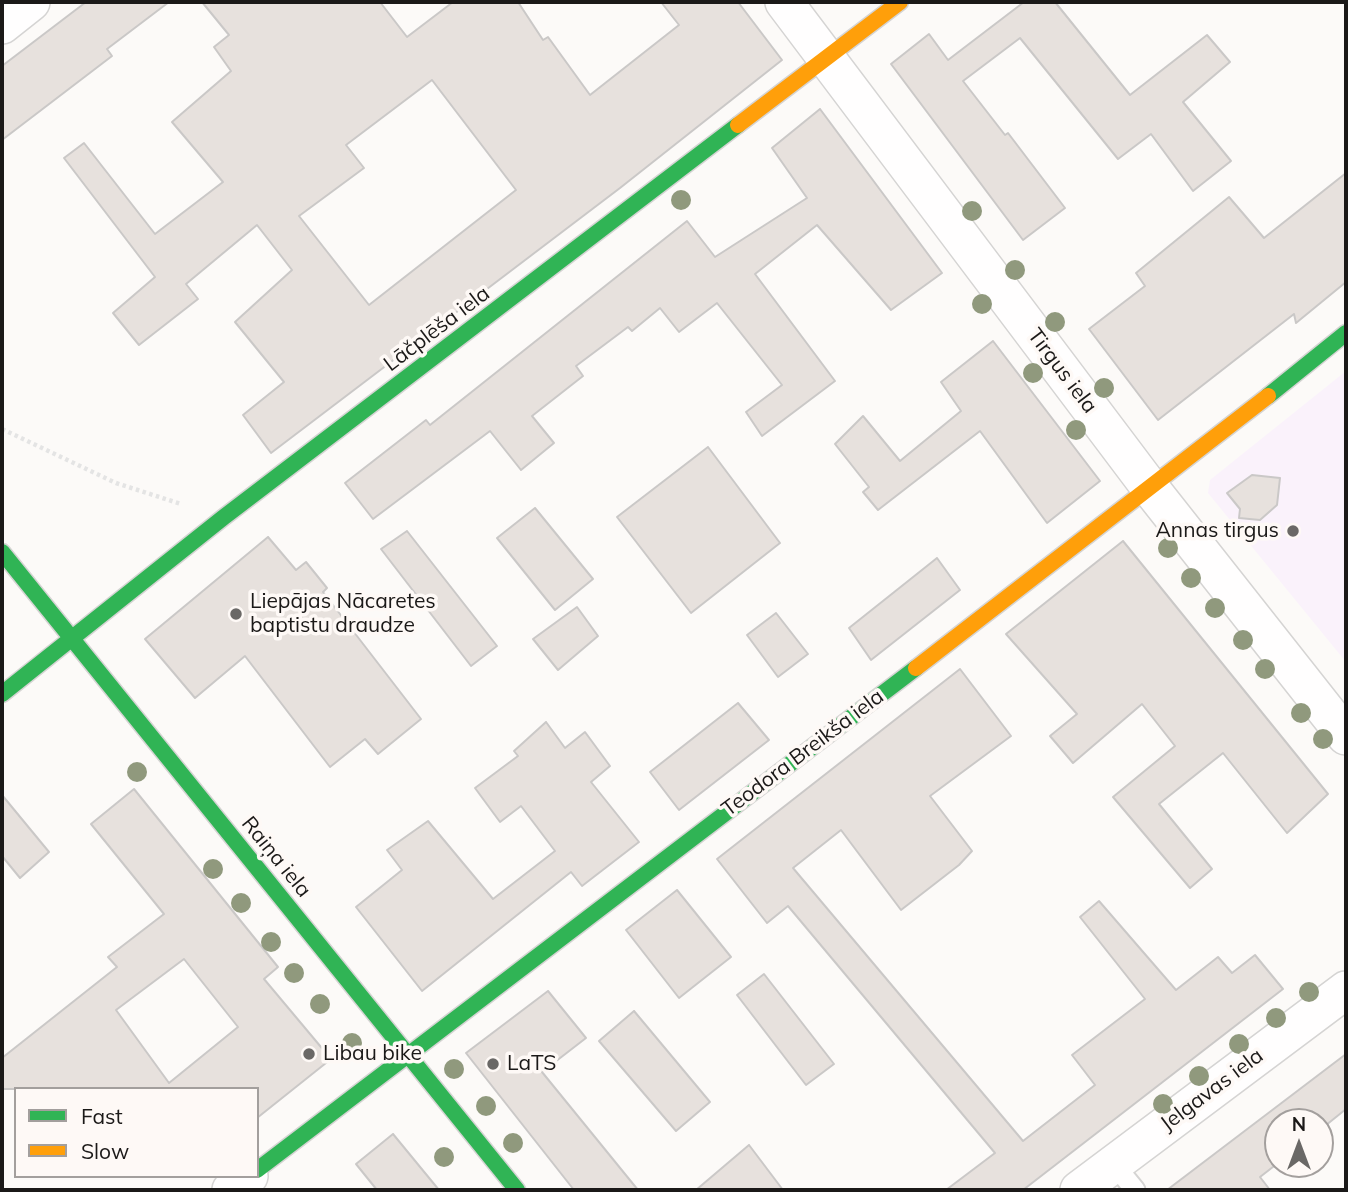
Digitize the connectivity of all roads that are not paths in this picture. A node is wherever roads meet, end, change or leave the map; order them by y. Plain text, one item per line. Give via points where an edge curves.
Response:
1 (31, 2) edge
2 (784, 2) edge
3 (900, 2) edge
4 (2, 25) edge
5 (827, 59) junction
6 (1346, 333) edge
7 (1151, 489) junction
8 (2, 552) edge
9 (72, 639) junction
10 (2, 694) edge
11 (1346, 736) edge
12 (1346, 990) edge
13 (408, 1053) junction
14 (259, 1168) edge
15 (1124, 1177) edge
16 (246, 1178) edge
17 (231, 1190) edge
18 (517, 1190) edge
19 (1079, 1190) edge

1 - 4 street
2 - 5 street, Tirgus iela
3 - 5 street, Lāčplēša iela
5 - 7 street, Tirgus iela
5 - 9 street, Lāčplēša iela via 224,517
6 - 7 street, Teodora Breikša iela
7 - 11 street, Tirgus iela
7 - 13 street, Teodora Breikša iela
8 - 9 street, Raiņa iela
9 - 10 street, Lāčplēša iela
9 - 13 street, Raiņa iela
12 - 15 street, Jelgavas iela
13 - 14 street, Teodora Breikša iela
13 - 18 street, Raiņa iela
15 - 19 street, Jelgavas iela
16 - 17 street

